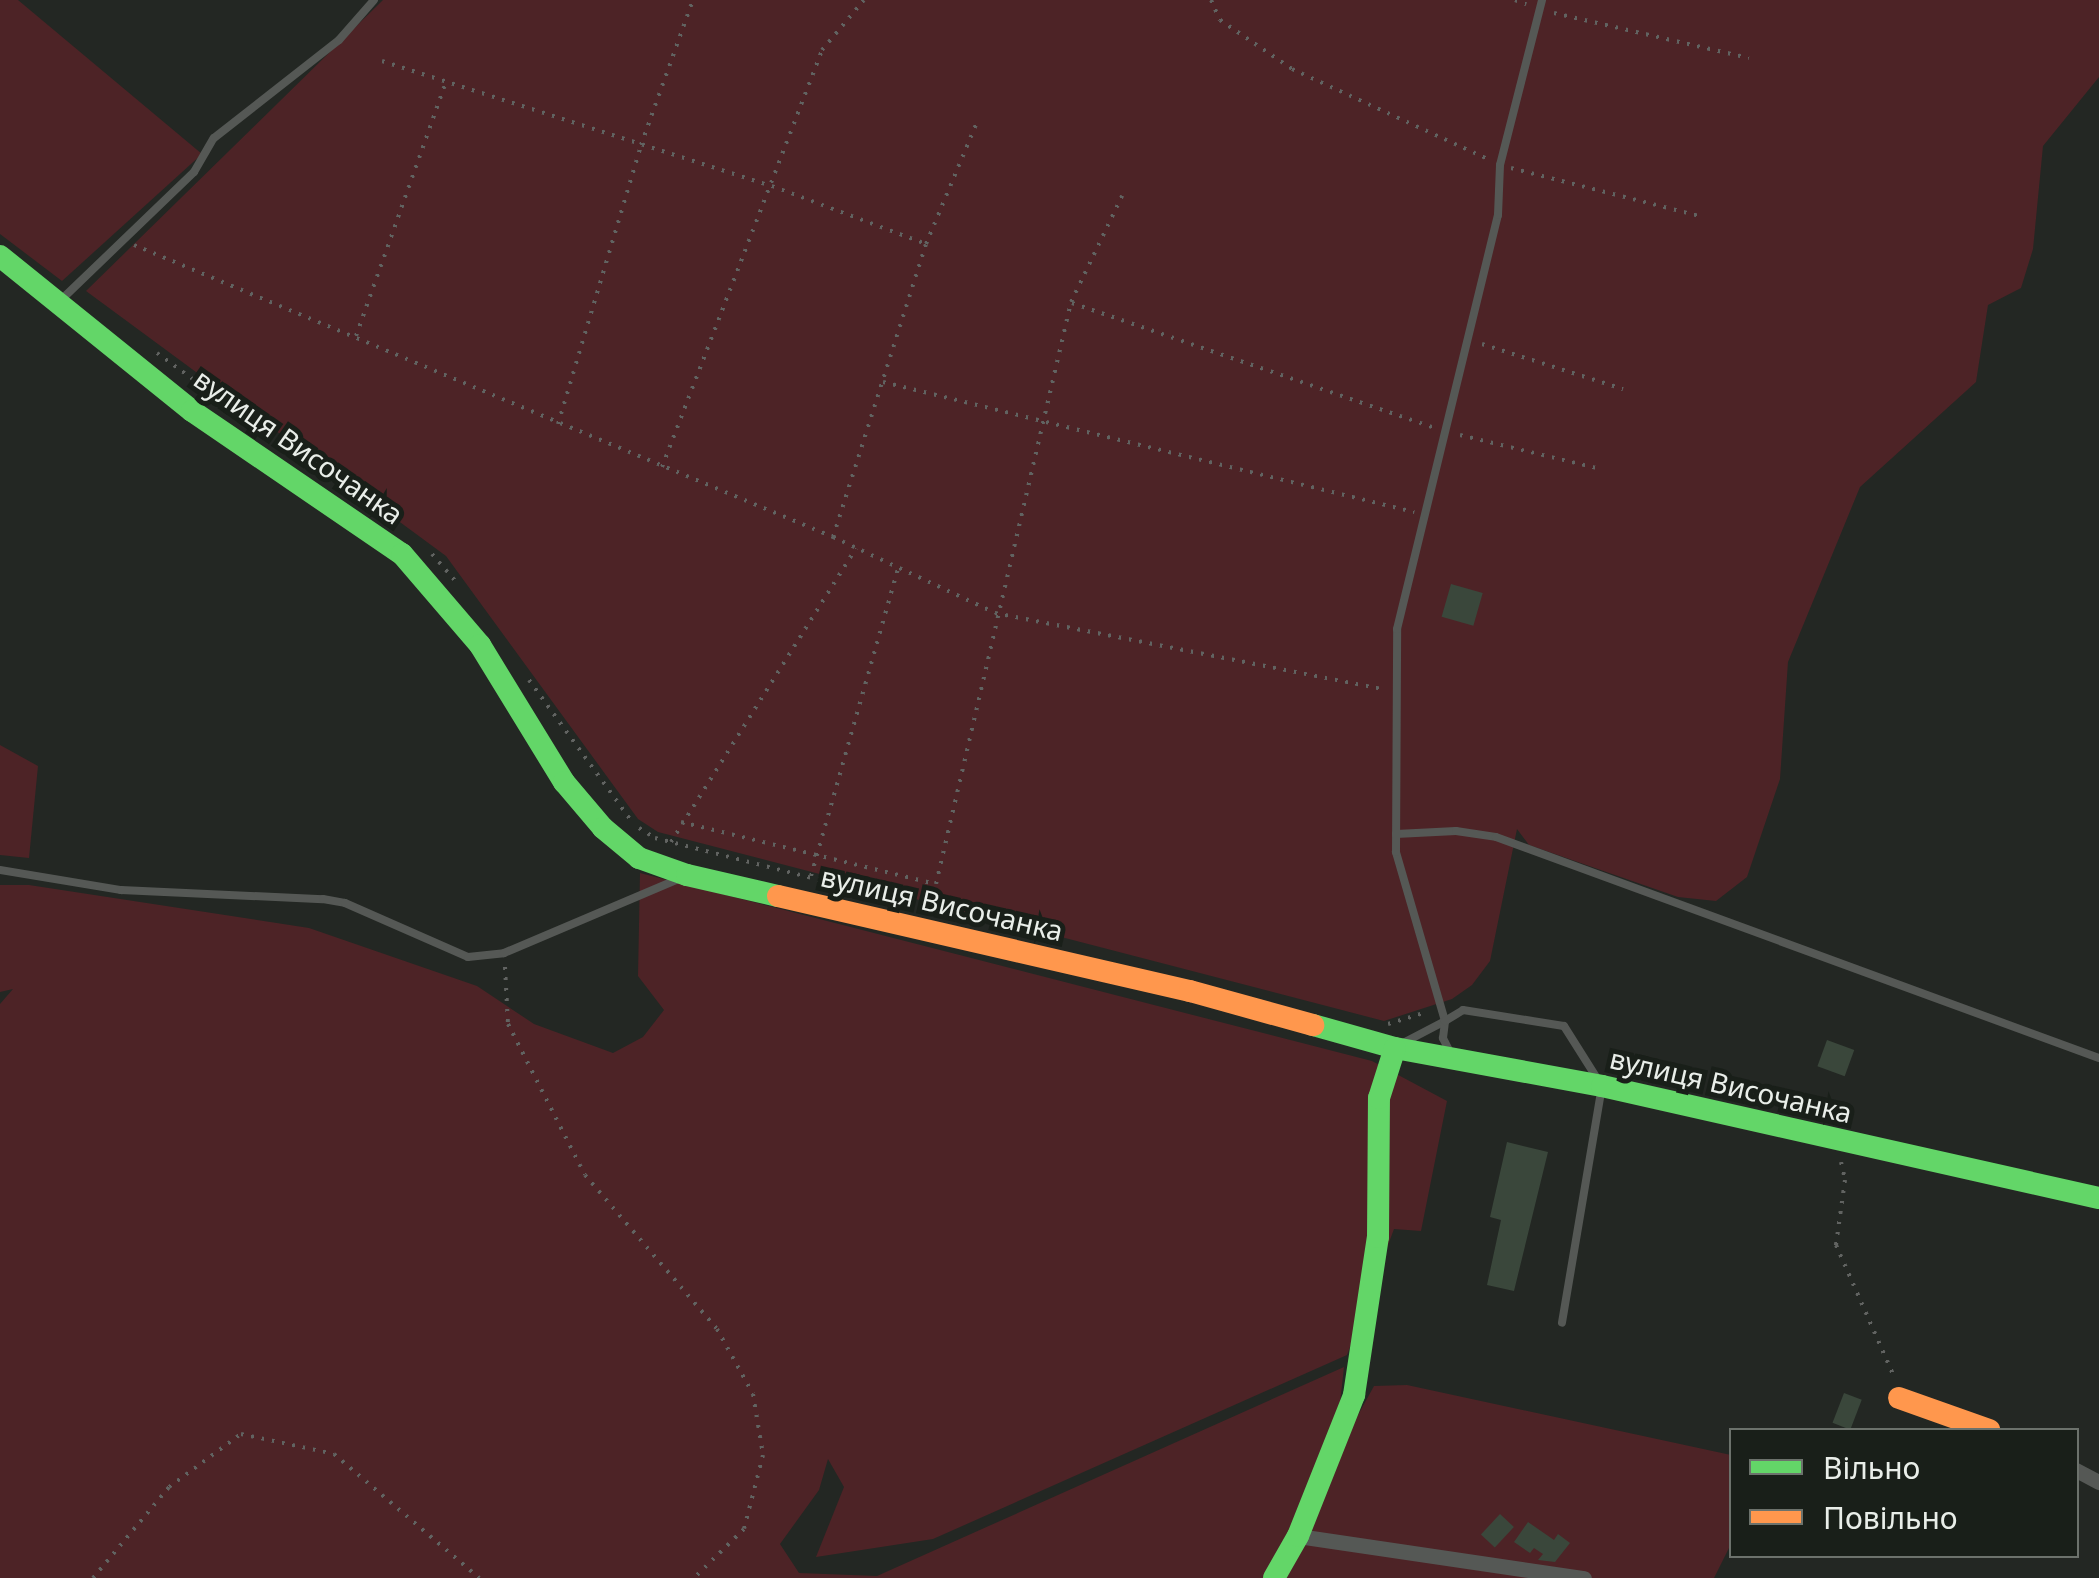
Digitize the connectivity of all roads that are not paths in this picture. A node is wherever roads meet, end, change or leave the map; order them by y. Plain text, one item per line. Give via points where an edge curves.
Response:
1 (374, 0) edge
2 (1542, 0) edge
3 (0, 256) edge
4 (58, 302) junction
5 (1396, 834) junction
6 (0, 870) edge
7 (687, 876) junction
8 (1444, 1020) junction
9 (1394, 1048) junction
10 (2099, 1058) edge
11 (1454, 1060) junction
12 (1602, 1086) junction
13 (2099, 1198) edge
14 (1562, 1323) dead end
15 (1900, 1398) road end
16 (1982, 1428) edge
17 (1298, 1536) junction
18 (1274, 1578) edge
19 (1584, 1578) edge

1 - 4 lane via 338,40 214,138 194,172
2 - 5 lane via 1500,165 1498,215 1397,629
3 - 4 street, вулиця Височанка
4 - 7 street, вулиця Височанка via 192,410 402,554 480,645 564,782 603,828 639,858
5 - 8 lane
5 - 10 lane via 1496,836
6 - 7 lane via 121,890 324,898 468,957 504,953
7 - 9 street, вулиця Височанка via 1190,991
8 - 9 lane
8 - 11 lane
8 - 12 lane via 1463,1010 1564,1026
9 - 11 street, вулиця Височанка
9 - 17 street via 1379,1098 1378,1237 1354,1395
11 - 12 street, вулиця Височанка
12 - 13 street, вулиця Височанка
12 - 14 lane
15 - 16 street
17 - 18 street
17 - 19 street

